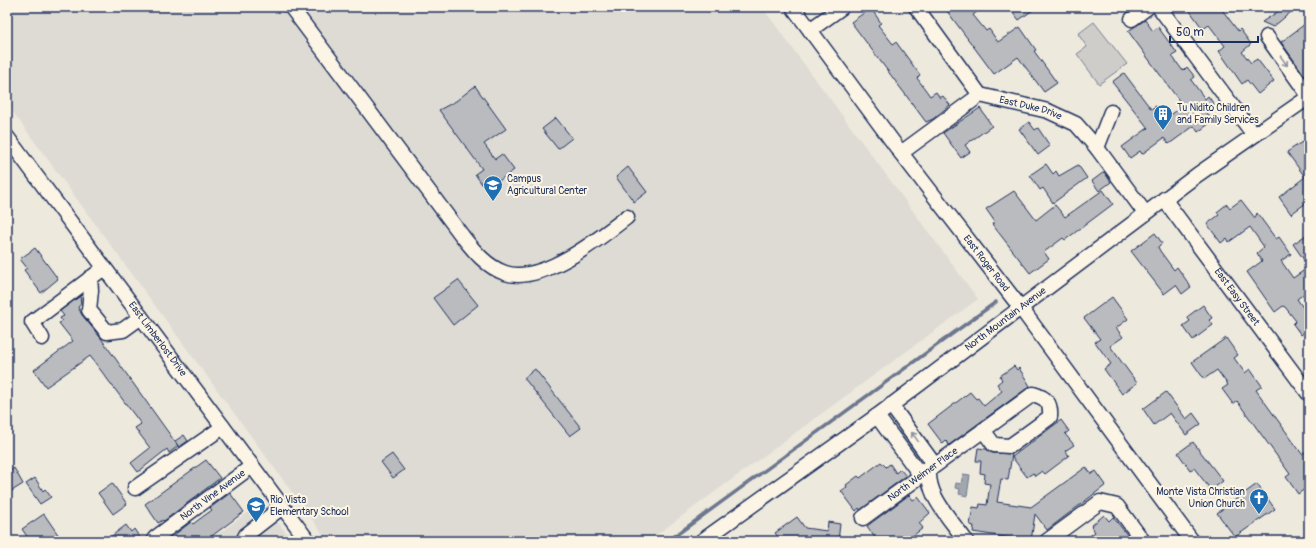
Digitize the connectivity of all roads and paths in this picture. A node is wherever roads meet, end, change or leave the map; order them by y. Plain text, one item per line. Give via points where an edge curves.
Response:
1 (290, 7) edge
2 (793, 7) edge
3 (842, 7) edge
4 (916, 7) edge
5 (1148, 7) edge
6 (1159, 7) edge
7 (1132, 19) dead end
8 (810, 30) junction
9 (1267, 37) dead end
10 (980, 94) junction
11 (1309, 96) edge
12 (1111, 112) dead end
13 (1254, 134) junction
14 (7, 137) edge
15 (1097, 148) junction
16 (901, 152) junction
17 (1164, 199) junction
18 (1145, 213) junction
19 (627, 217) dead end
20 (104, 268) junction
21 (90, 278) junction
22 (1020, 308) junction
23 (141, 317) junction
24 (42, 338) dead end
25 (1309, 394) edge
26 (891, 405) junction
27 (877, 416) junction
28 (223, 427) junction
29 (983, 430) junction
30 (252, 466) junction
31 (927, 471) junction
32 (135, 488) dead end
33 (282, 507) junction
34 (862, 518) dead end
35 (155, 538) dead end
36 (243, 541) edge
37 (308, 541) edge
38 (702, 541) edge
39 (966, 541) edge
40 (1047, 541) edge
41 (1143, 541) edge
42 (1192, 541) edge

1 - 19 street via 474,252 489,264 504,273 535,273 560,263
2 - 8 street, East Roger Road
3 - 8 street
4 - 10 street
5 - 7 street
6 - 13 street
8 - 16 street, East Roger Road
9 -> 11 street
10 - 15 street, East Duke Drive via 1048,111 1076,124
10 - 16 street
11 - 13 street, North Mountain Avenue
12 - 15 street
13 - 17 street, North Mountain Avenue
14 - 20 street, East Limberlost Drive
15 - 18 street, East Duke Drive
16 - 22 street, East Roger Road
17 - 18 street, North Mountain Avenue
17 - 25 street, East Easy Street
18 - 22 street, North Mountain Avenue
20 - 21 street
20 - 23 street, East Limberlost Drive
21 - 23 street via 89,310 107,332 123,330
21 - 24 street via 32,322
22 - 26 street, North Mountain Avenue
22 - 42 street, East Roger Road
23 - 28 street, East Limberlost Drive
26 - 27 street, North Mountain Avenue
31 -> 26 street via 931,460
27 - 31 street via 916,469
27 - 38 street, North Mountain Avenue
28 - 30 street, East Limberlost Drive
28 - 32 street
29 - 29 street, North Weimer Place via 1033,394 1043,397 1051,408 1050,418 1010,446 994,445
29 - 31 street, North Weimer Place
30 - 33 street, East Limberlost Drive
30 - 35 street, North Vine Avenue
31 - 34 street, North Weimer Place
31 - 39 street via 931,492
33 - 36 street via 246,535
33 - 37 street, East Limberlost Drive
40 - 41 street via 1100,502 1117,506

